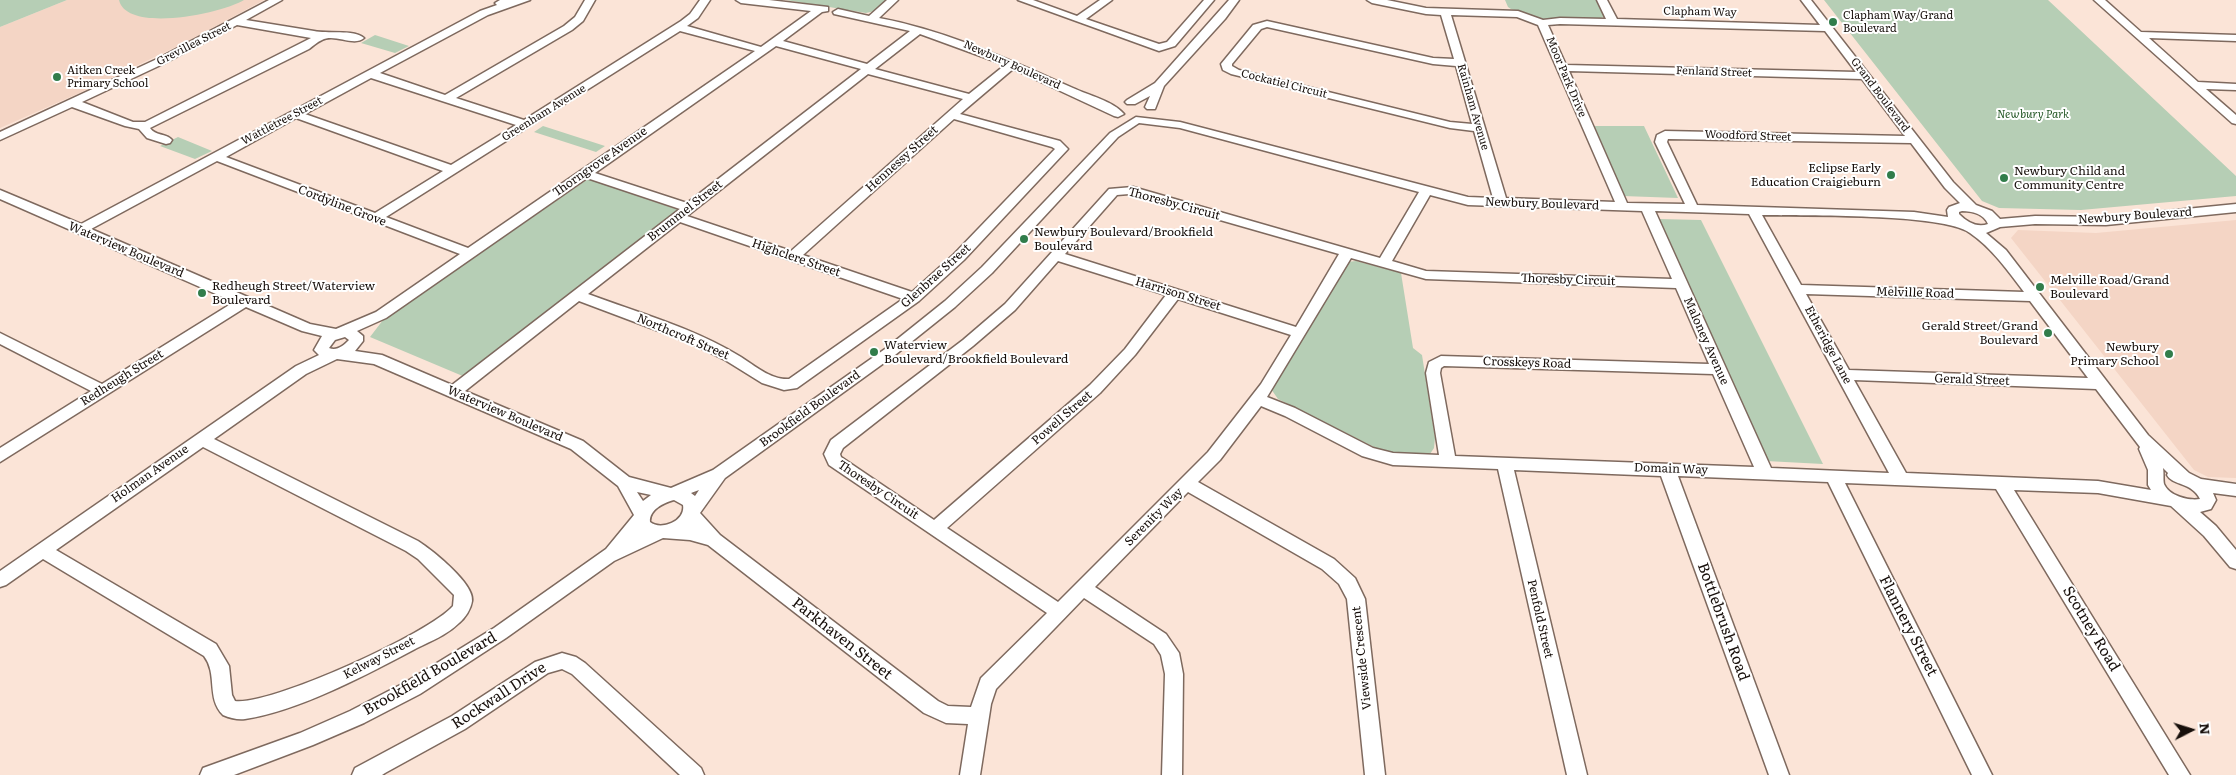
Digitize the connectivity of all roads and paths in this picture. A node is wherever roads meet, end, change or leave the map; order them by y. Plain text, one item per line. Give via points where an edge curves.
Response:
1 (277, 0) edge
2 (497, 0) edge
3 (532, 0) edge
4 (590, 0) edge
5 (704, 0) edge
6 (741, 0) edge
7 (893, 0) edge
8 (1023, 0) edge
9 (1107, 0) edge
10 (1209, 0) edge
11 (1234, 0) edge
12 (1372, 0) edge
13 (1500, 0) edge
14 (1602, 0) edge
15 (2098, 0) edge
16 (518, 2) edge
17 (776, 2) edge
18 (1394, 2) edge
19 (1809, 2) edge
20 (819, 8) junction
21 (1445, 11) junction
22 (484, 13) junction
23 (1505, 13) junction
24 (872, 18) junction
25 (1079, 19) junction
26 (237, 22) junction
27 (1614, 22) junction
28 (1542, 23) junction
29 (679, 27) junction
30 (1829, 28) junction
31 (918, 30) junction
32 (2139, 36) junction
33 (318, 37) junction
34 (359, 38) dead end
35 (2236, 38) edge
36 (767, 46) junction
37 (1460, 63) junction
38 (1013, 64) junction
39 (1562, 68) junction
40 (867, 69) junction
41 (370, 74) junction
42 (1866, 76) junction
43 (1159, 85) junction
44 (2196, 86) junction
45 (2236, 87) edge
46 (971, 98) junction
47 (446, 99) junction
48 (1094, 100) junction
49 (73, 103) junction
50 (1128, 103) junction
51 (1151, 108) junction
52 (296, 114) junction
53 (952, 115) junction
54 (1119, 115) junction
55 (1138, 120) junction
56 (2236, 121) edge
57 (525, 124) junction
58 (144, 125) junction
59 (1180, 125) junction
60 (1479, 128) junction
61 (1114, 135) junction
62 (0, 136) edge
63 (166, 140) dead end
64 (1915, 140) junction
65 (216, 157) junction
66 (453, 170) junction
67 (584, 173) junction
68 (1949, 185) junction
69 (1426, 191) junction
70 (0, 194) edge
71 (14, 200) junction
72 (1501, 203) junction
73 (1623, 207) junction
74 (0, 208) edge
75 (689, 208) junction
76 (1647, 208) junction
77 (2235, 208) edge
78 (1693, 209) junction
79 (1977, 209) junction
80 (1754, 211) junction
81 (1956, 214) junction
82 (678, 217) junction
83 (376, 218) junction
84 (2035, 220) junction
85 (1993, 226) junction
86 (1973, 228) junction
87 (80, 230) junction
88 (469, 253) junction
89 (1347, 253) junction
90 (2001, 253) junction
91 (1056, 256) junction
92 (793, 257) junction
93 (1383, 264) junction
94 (1681, 284) junction
95 (1797, 289) junction
96 (1175, 293) junction
97 (577, 295) junction
98 (2034, 297) junction
99 (914, 298) junction
100 (245, 301) junction
101 (381, 314) junction
102 (307, 328) junction
103 (1300, 332) junction
104 (339, 333) junction
105 (0, 338) edge
106 (356, 340) junction
107 (328, 350) junction
108 (377, 359) junction
109 (1719, 369) junction
110 (1844, 375) junction
111 (2100, 384) junction
112 (785, 385) joint
113 (103, 391) junction
114 (453, 392) junction
115 (1258, 399) junction
116 (2142, 439) junction
117 (201, 440) junction
118 (0, 456) edge
119 (1448, 462) junction
120 (1504, 462) junction
121 (1667, 469) junction
122 (719, 474) junction
123 (1765, 474) junction
124 (1833, 476) junction
125 (1901, 479) junction
126 (2156, 479) junction
127 (2190, 480) junction
128 (624, 482) junction
129 (2001, 483) junction
130 (1187, 484) junction
131 (2098, 487) junction
132 (2236, 490) edge
133 (672, 494) junction
134 (2236, 496) edge
135 (2175, 502) junction
136 (2207, 502) junction
137 (692, 513) junction
138 (641, 516) junction
139 (935, 529) junction
140 (663, 532) junction
141 (714, 540) junction
142 (2224, 546) junction
143 (41, 550) junction
144 (608, 556) junction
145 (2236, 562) edge
146 (0, 580) edge
147 (1083, 588) junction
148 (1059, 612) junction
149 (979, 716) junction
150 (367, 774) edge
151 (210, 775) edge
152 (694, 775) edge
153 (970, 775) edge
154 (1172, 775) edge
155 (1374, 775) edge
156 (1577, 775) edge
157 (1779, 775) edge
158 (1982, 775) edge
159 (2180, 775) edge

1 - 26 street, Grevillea Street
2 - 16 street
2 - 22 street, Wattletree Street
3 - 16 street
4 - 47 street via 579,20 568,28
5 - 29 street, Greenham Avenue via 690,19
6 - 17 street, Newbury Boulevard
7 - 24 street
8 - 25 street
9 - 25 street
10 - 25 street via 1171,44 1163,48 1151,47
11 - 43 street
12 - 18 street, Moor Park Drive
13 - 23 street
14 - 27 street
15 - 32 street
16 - 22 street, Wattletree Street
17 - 20 street, Newbury Boulevard
18 - 21 street, Moor Park Drive via 1419,10
19 - 30 street, Grand Boulevard
20 - 24 street, Newbury Boulevard
20 - 36 street, Thorngrove Avenue
21 - 23 street, Moor Park Drive
21 - 37 street, Rainham Avenue
22 - 41 street, Wattletree Street
23 - 28 street, Moor Park Drive via 1522,15
24 - 31 street, Newbury Boulevard
26 - 33 street
26 - 49 street, Grevillea Street
27 - 28 street, Clapham Way
27 - 30 street, Clapham Way
28 - 39 street, Moor Park Drive
29 - 36 street
29 - 57 street, Greenham Avenue
30 - 42 street, Grand Boulevard
31 - 38 street, Newbury Boulevard via 960,42
31 - 40 street, Brummel Street
32 - 35 street
32 - 44 street
33 - 34 street
33 - 58 street via 306,47
36 - 40 street
36 - 67 street, Thorngrove Avenue
37 - 60 street, Rainham Avenue
37 - 60 street, Cockatiel Circuit via 1433,61 1267,24 1257,27 1226,64 1235,72 1450,125
38 - 46 street, Hennessy Street
38 - 48 street, Newbury Boulevard via 1072,93
39 - 42 street, Fenland Street
39 - 73 street, Moor Park Drive
40 - 46 street
40 - 75 street, Brummel Street
41 - 47 street
41 - 52 street, Wattletree Street
42 - 64 street, Grand Boulevard
43 - 50 street
43 - 51 street
44 - 45 street
44 - 56 street
46 - 53 street, Hennessy Street
47 - 57 street
48 - 50 street, Newbury Boulevard
48 - 54 street, Newbury Boulevard
49 - 58 street via 129,124
49 - 62 street, Grevillea Street
50 - 51 street, Newbury Boulevard via 1142,102
50 - 54 street, Brookfield Boulevard via 1119,108
51 - 55 street, Brookfield Boulevard via 1149,117
51 - 59 street, Newbury Boulevard
52 - 65 street, Wattletree Street
52 - 66 street
53 - 92 street, Hennessy Street
53 - 99 street, Glenbrae Street via 1056,144 1062,147 1061,152 959,257
54 - 55 street, Newbury Boulevard
54 - 61 street, Brookfield Boulevard
55 - 59 street, Newbury Boulevard
55 - 61 street, Brookfield Boulevard
57 - 66 street, Greenham Avenue
58 - 63 street via 147,134
59 - 69 street, Newbury Boulevard
60 - 72 street, Rainham Avenue
61 - 122 street, Brookfield Boulevard via 987,270 950,304 890,352
64 - 68 street, Grand Boulevard
64 - 78 street, Woodford Street via 1664,135 1661,142
65 - 83 street, Cordyline Grove
65 - 87 street, Wattletree Street
66 - 83 street, Greenham Avenue
67 - 75 street
67 - 88 street, Thorngrove Avenue
68 - 79 street, Grand Boulevard
68 - 81 street, Grand Boulevard
69 - 72 street, Newbury Boulevard via 1468,201
69 - 93 street
70 - 71 street, Waterview Boulevard
71 - 74 street
71 - 87 street, Waterview Boulevard
72 - 73 street, Newbury Boulevard
73 - 76 street, Newbury Boulevard
75 - 82 street, Brummel Street
76 - 78 street, Newbury Boulevard
76 - 94 street, Maloney Avenue
77 - 84 street, Newbury Boulevard via 2106,221
78 - 80 street, Newbury Boulevard
79 - 81 street, Newbury Boulevard
79 - 84 street, Newbury Boulevard
79 - 85 street, Grand Boulevard via 1992,217
80 - 81 street, Newbury Boulevard via 1914,216
80 - 95 street, Etheridge Lane
81 - 86 street
82 - 92 street, Highclere Street
82 - 97 street, Brummel Street
83 - 88 street, Cordyline Grove
84 - 85 street, Newbury Boulevard
85 - 86 street, Newbury Boulevard
85 - 90 street
86 - 90 street
87 - 100 street, Waterview Boulevard
88 - 101 street, Thorngrove Avenue
89 - 91 street, Thoresby Circuit via 1124,190 1109,195
89 - 93 street, Thoresby Circuit
89 - 103 street, Serenity Way
90 - 98 street
91 - 96 street, Harrison Street
91 - 139 street, Thoresby Circuit via 1010,307 833,449 835,461
92 - 99 street, Highclere Street
93 - 94 street, Thoresby Circuit via 1433,276
94 - 109 street, Maloney Avenue
95 - 98 street, Melville Road
95 - 110 street, Etheridge Lane
96 - 103 street, Harrison Street
96 - 139 street, Powell Street via 1130,352 1095,390
97 - 112 street, Northcroft Street via 697,341 777,384
97 - 114 street, Brummel Street
98 - 111 street
99 - 112 street, Glenbrae Street via 798,380
100 - 102 street, Waterview Boulevard
100 - 113 street, Redheugh Street
101 - 104 street, Thorngrove Avenue
101 - 106 street, Thorngrove Avenue
102 - 104 street, Waterview Boulevard
102 - 107 street, Waterview Boulevard
103 - 115 street, Serenity Way
104 - 106 street, Waterview Boulevard via 350,333
104 - 107 street, Thorngrove Avenue via 327,338
105 - 113 street
106 - 107 street, Thorngrove Avenue via 351,347
106 - 108 street, Waterview Boulevard
107 - 108 street, Waterview Boulevard
107 - 117 street, Holman Avenue
108 - 114 street, Waterview Boulevard
109 - 119 street, Crosskeys Road via 1441,361 1434,366 1432,373
109 - 123 street, Maloney Avenue
110 - 111 street, Gerald Street
110 - 125 street, Etheridge Lane
111 - 116 street
113 - 118 street, Redheugh Street
114 - 128 street, Waterview Boulevard via 577,445
115 - 119 street, Domain Way via 1383,458
115 - 130 street, Serenity Way
116 - 126 street via 2154,463
116 - 127 street
117 - 143 street, Holman Avenue
117 - 143 street, Kelway Street via 412,546 463,592 463,608 431,632 350,674 266,705 236,711 225,704 220,666 210,650
119 - 120 street, Domain Way
120 - 121 street, Domain Way
120 - 156 street, Penfold Street
121 - 123 street, Domain Way
121 - 157 street, Bottlebrush Road
122 - 133 street, Brookfield Boulevard
122 - 137 street, Brookfield Boulevard
123 - 124 street, Domain Way
124 - 125 street, Domain Way
124 - 158 street, Flannery Street
125 - 129 street, Domain Way
126 - 127 street, Domain Way via 2165,474
126 - 131 street, Domain Way
126 - 135 street via 2159,490
127 - 132 street
127 - 136 street via 2207,494
128 - 133 street, Waterview Boulevard
128 - 138 street, Waterview Boulevard
129 - 131 street, Domain Way
129 - 159 street, Scotney Road
130 - 147 street, Serenity Way
130 - 155 street, Viewside Crescent via 1328,564 1348,582 1356,598
131 - 135 street, Domain Way
133 - 137 street via 686,497 693,506
133 - 138 street via 656,499
134 - 136 street
135 - 136 street, Domain Way via 2195,508
135 - 142 street
136 - 142 street via 2210,518
137 - 140 street via 681,526
137 - 141 street, Parkhaven Street
138 - 140 street via 642,524 647,528
138 - 144 street, Brookfield Boulevard
139 - 148 street, Thoresby Circuit
140 - 141 street, Parkhaven Street via 690,533
140 - 144 street, Brookfield Boulevard
141 - 149 street, Parkhaven Street via 931,707 946,714
142 - 145 street
143 - 146 street, Holman Avenue
144 - 151 street, Brookfield Boulevard via 500,634 414,688 306,739
147 - 148 street, Serenity Way
147 - 154 street via 1160,639 1170,653 1174,674
148 - 149 street, Serenity Way via 988,684
149 - 153 street, Serenity Way
150 - 152 street, Rockwall Drive via 456,725 544,666 561,660 584,674

